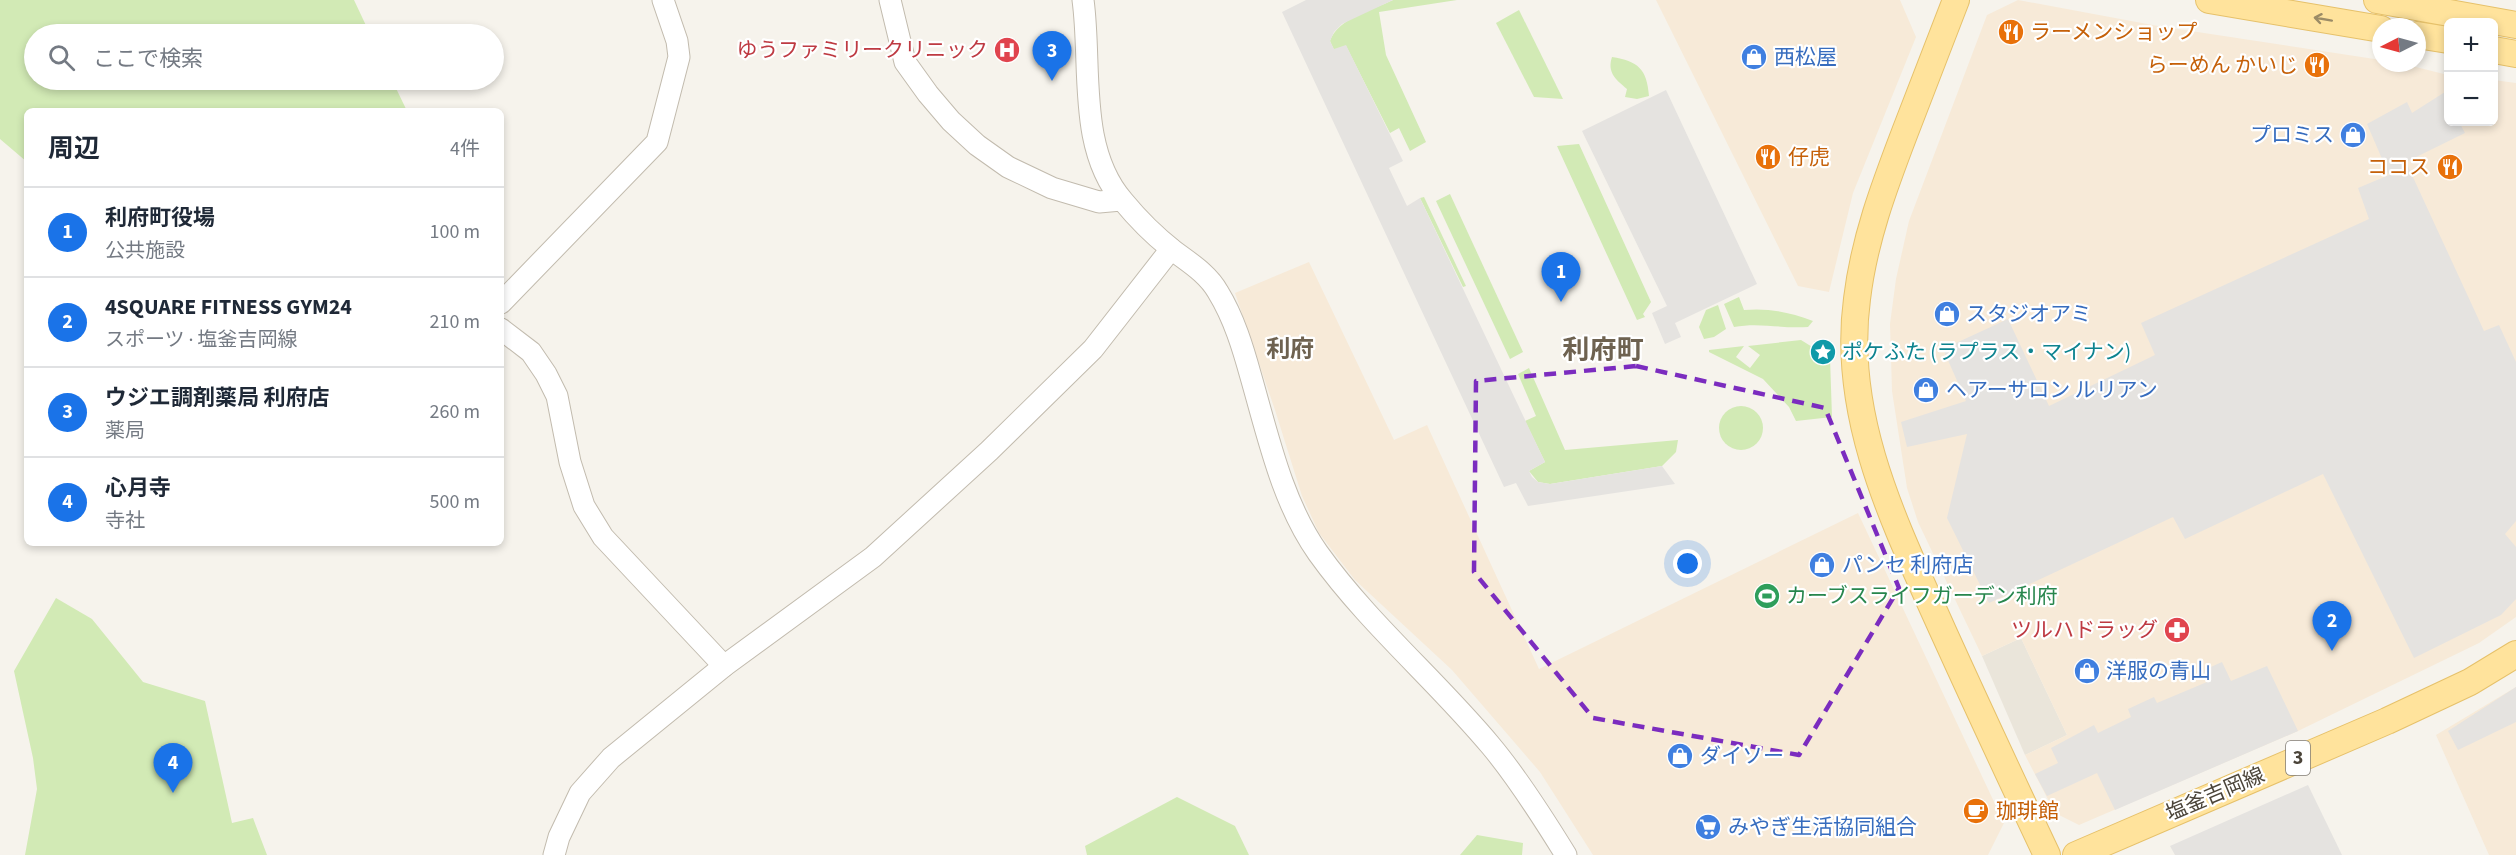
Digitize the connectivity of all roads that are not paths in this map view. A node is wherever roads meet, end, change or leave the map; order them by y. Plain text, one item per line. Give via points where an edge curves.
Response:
1 (663, 0) edge
2 (890, 0) edge
3 (1083, 0) edge
4 (1956, 0) edge
5 (2209, 0) edge
6 (2378, 0) edge
7 (2516, 25) edge
8 (2372, 27) edge
9 (2426, 36) edge
10 (2444, 39) edge
11 (2498, 51) edge
12 (2516, 54) edge
13 (1121, 200) junction
14 (1171, 249) junction
15 (504, 300) edge
16 (504, 331) edge
17 (2516, 654) edge
18 (724, 666) junction
19 (554, 855) edge
20 (1566, 855) edge
21 (2047, 855) edge
22 (2076, 855) edge

1 - 15 street via 679,57 657,142
2 - 13 street via 905,62 951,121 977,145 1008,167 1052,188 1099,202
3 - 13 street via 1088,33 1088,115 1103,167
4 - 21 main road via 1876,208 1864,253 1854,346 1858,393 1889,510
8 -> 5 main road
6 - 7 main road
9 - 10 main road
11 - 12 main road
13 - 14 street
14 - 18 street via 1093,349 989,451 873,556
14 - 20 street via 1200,270 1217,289 1231,316 1295,514 1318,552 1368,613 1492,747
16 - 18 street via 531,352 557,396 570,462 584,506 603,537
17 - 22 main road, 塩釜吉岡線 / 3 via 2470,682 2387,721
18 - 19 street via 611,758 580,793

